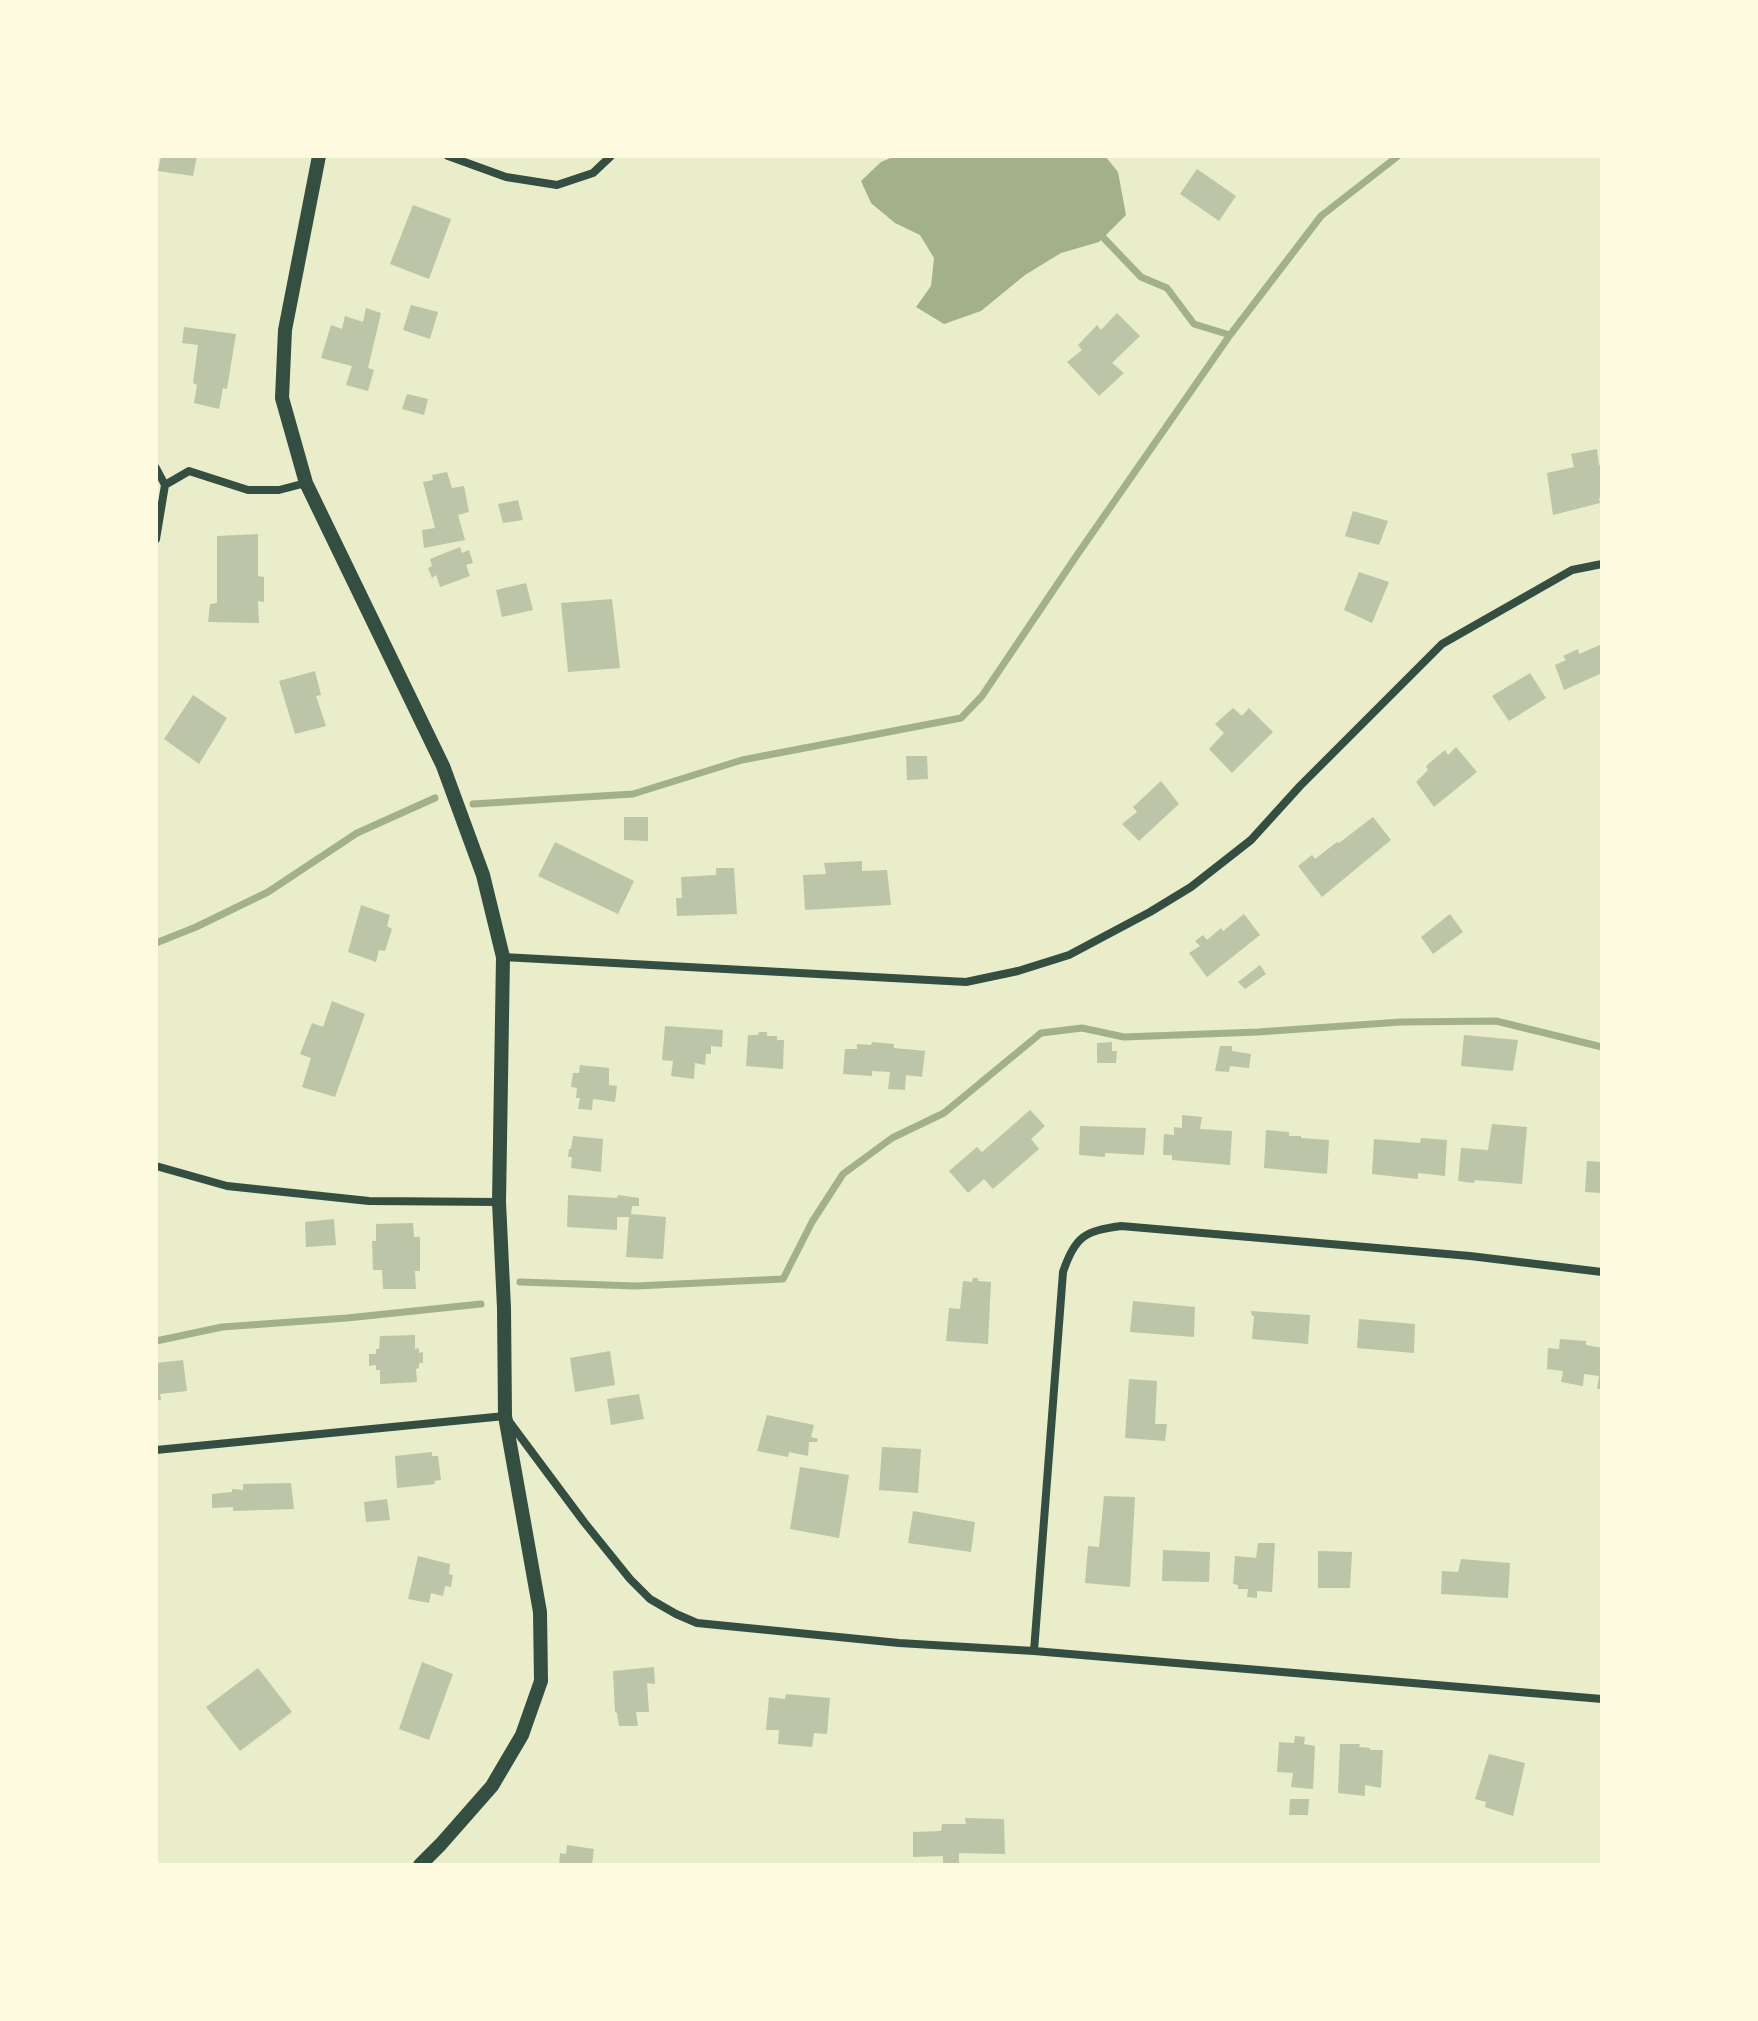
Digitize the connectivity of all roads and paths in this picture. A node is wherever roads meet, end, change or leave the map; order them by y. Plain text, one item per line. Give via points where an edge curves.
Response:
1 (319, 156) edge
2 (448, 156) edge
3 (611, 156) edge
4 (156, 468) edge
5 (306, 483) junction
6 (165, 485) junction
7 (156, 539) edge
8 (1602, 564) edge
9 (503, 957) junction
10 (156, 1166) edge
11 (499, 1202) junction
12 (1602, 1272) edge
13 (505, 1416) junction
14 (156, 1450) edge
15 (1034, 1651) junction
16 (1602, 1699) edge
17 (420, 1865) edge

1 - 5 street via 285,330 282,398
2 - 3 street via 506,177 557,185 593,173
4 - 6 street
5 - 6 street via 248,490 189,471
5 - 9 street via 443,766 483,875
6 - 7 street
8 - 9 street via 1572,570 1442,644 1251,840 1186,890 1069,955 966,982
9 - 11 street
10 - 11 street via 227,1186 369,1201
11 - 13 street
12 - 15 street via 1121,1226 1083,1236 1070,1251 1063,1272
13 - 14 street
13 - 15 street via 630,1579 676,1614 697,1623
13 - 17 street via 540,1612 541,1681 522,1735 492,1786
15 - 16 street

